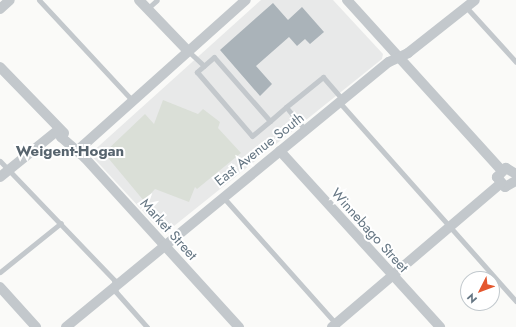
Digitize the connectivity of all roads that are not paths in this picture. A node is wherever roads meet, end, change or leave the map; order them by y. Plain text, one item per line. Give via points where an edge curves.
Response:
1 (10, 0) edge
2 (39, 0) edge
3 (139, 0) edge
4 (157, 0) edge
5 (246, 0) edge
6 (348, 0) edge
7 (475, 0) edge
8 (466, 7) junction
9 (0, 9) edge
10 (148, 9) junction
11 (187, 50) junction
12 (400, 57) junction
13 (516, 62) edge
14 (204, 66) junction
15 (0, 67) edge
16 (132, 100) junction
17 (342, 102) junction
18 (286, 108) junction
19 (270, 121) junction
20 (58, 130) junction
21 (305, 130) junction
22 (78, 150) junction
23 (280, 151) junction
24 (0, 161) edge
25 (10, 169) junction
26 (501, 170) junction
27 (0, 177) edge
28 (515, 178) edge
29 (500, 184) junction
30 (222, 196) junction
31 (61, 223) junction
32 (450, 228) junction
33 (166, 245) junction
34 (0, 272) edge
35 (394, 276) junction
36 (115, 286) junction
37 (0, 287) edge
38 (516, 301) edge
39 (336, 326) edge
40 (36, 327) edge
41 (66, 327) edge
42 (147, 327) edge
43 (239, 327) edge
44 (440, 327) edge

1 - 9 street
2 - 16 lane
3 - 10 street
4 - 10 lane
5 - 11 street
6 - 12 street
7 - 8 street, East Avenue South
8 - 12 street, East Avenue South
8 - 13 lane
10 - 11 street
11 - 14 lane
11 - 16 street
12 - 17 street, East Avenue South
12 - 26 street
14 - 19 lane via 214,57
14 - 19 lane via 197,72 252,136
15 - 20 street, Market Street
16 - 22 street
17 - 18 lane via 322,77
17 - 21 street, East Avenue South
17 - 32 lane
18 - 19 lane
18 - 21 lane
20 - 22 street, Market Street via 68,145
20 - 25 street
21 - 23 street, East Avenue South
22 - 33 street, Market Street
23 - 30 street, East Avenue South
23 - 35 street, Winnebago Street
24 - 25 lane
25 - 27 street
25 - 31 lane
26 - 28 street
26 - 29 street via 498,177
28 - 29 street via 505,187
29 - 32 street
30 - 33 street, East Avenue South
30 - 39 lane
31 - 34 lane
31 - 36 lane via 114,280
32 - 35 street
32 - 38 lane
33 - 36 street, East Avenue South
33 - 43 street, Market Street
35 - 39 street
35 - 44 street, Winnebago Street
36 - 41 street, East Avenue South
36 - 42 lane via 116,292
37 - 40 street

